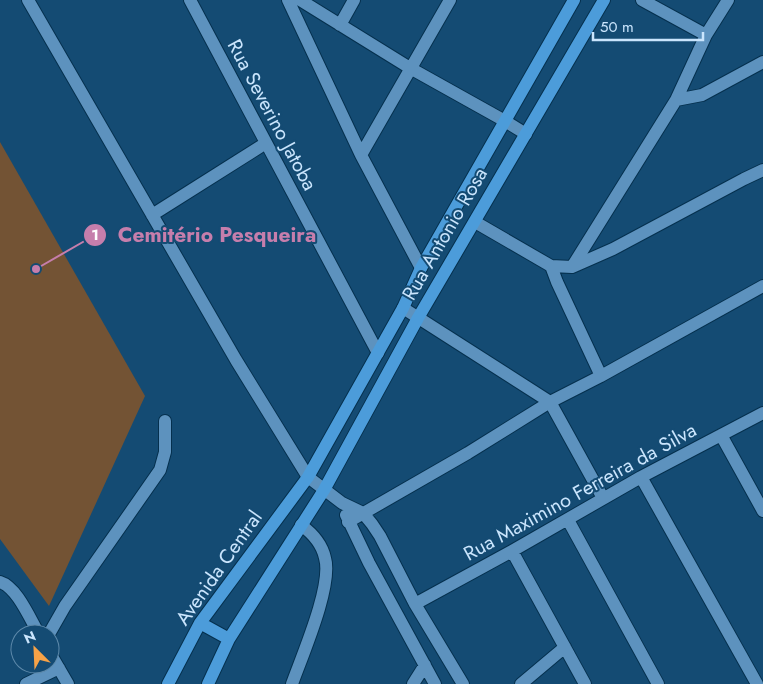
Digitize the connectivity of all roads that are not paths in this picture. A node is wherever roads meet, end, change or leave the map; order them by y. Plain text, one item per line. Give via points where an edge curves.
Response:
1 (28, 0) edge
2 (190, 0) edge
3 (288, 0) edge
4 (300, 0) edge
5 (354, 0) edge
6 (450, 0) edge
7 (574, 0) edge
8 (604, 0) edge
9 (642, 0) edge
10 (728, 0) edge
11 (340, 24) junction
12 (706, 35) junction
13 (763, 62) edge
14 (410, 68) junction
15 (676, 100) junction
16 (505, 121) junction
17 (526, 134) junction
18 (266, 143) junction
19 (361, 156) junction
20 (763, 170) edge
21 (152, 215) junction
22 (475, 222) junction
23 (551, 266) junction
24 (572, 267) junction
25 (421, 268) junction
26 (763, 286) edge
27 (403, 308) junction
28 (418, 318) junction
29 (378, 353) junction
30 (601, 376) junction
31 (550, 402) junction
32 (763, 413) edge
33 (165, 421) dead end
34 (721, 435) junction
35 (308, 477) junction
36 (642, 477) junction
37 (324, 490) junction
38 (603, 498) junction
39 (342, 503) junction
40 (763, 511) edge
41 (363, 513) junction
42 (568, 520) junction
43 (348, 522) junction
44 (301, 524) junction
45 (512, 552) junction
46 (0, 582) edge
47 (415, 604) junction
48 (200, 623) junction
49 (33, 624) edge
50 (55, 624) edge
51 (229, 639) junction
52 (565, 647) junction
53 (425, 665) junction
54 (60, 670) edge
55 (47, 674) edge
56 (26, 684) edge
57 (68, 684) edge
58 (168, 684) edge
59 (208, 684) edge
60 (292, 684) edge
61 (413, 684) edge
62 (435, 684) edge
63 (463, 684) edge
64 (521, 684) edge
65 (585, 684) edge
66 (658, 684) edge
67 (756, 684) edge

1 - 21 street
2 - 18 street, Rua Severino Jatoba
3 - 19 street
4 - 11 street
5 - 11 street
6 - 14 street
7 - 16 main road, Rua Antonio Rosa
8 - 17 main road, Rua Antonio Rosa
9 - 12 street
10 - 12 street
11 - 14 street
12 - 15 street
13 - 15 street via 702,95
14 - 16 street
14 - 19 street
15 - 24 street
16 - 17 street
16 - 25 main road, Rua Antonio Rosa
17 - 22 main road, Rua Antonio Rosa
18 - 21 street
18 - 29 street, Rua Severino Jatoba
19 - 25 street
20 - 24 street via 613,249
21 - 35 street
22 - 23 street
22 - 28 main road, Rua Antonio Rosa
23 - 24 street
23 - 30 street
25 - 27 main road, Rua Antonio Rosa
26 - 30 street
27 - 28 street
27 - 29 main road, Rua Antonio Rosa
28 - 31 street
28 - 37 main road, Rua Antonio Rosa
29 - 35 main road, Rua Antonio Rosa
30 - 31 street
31 - 38 street
31 - 41 street
32 - 34 street, Rua Maximino Ferreira da Silva
33 - 50 street via 166,452 160,470
34 - 36 street, Rua Maximino Ferreira da Silva
34 - 40 street
35 - 37 street
35 - 48 main road, Avenida Central
36 - 38 street, Rua Maximino Ferreira da Silva
36 - 67 street
37 - 39 street
37 - 44 main road
38 - 42 street, Rua Maximino Ferreira da Silva
39 - 41 street
39 - 43 street
41 - 43 street
41 - 47 street via 380,536
42 - 45 street, Rua Maximino Ferreira da Silva
42 - 66 street
43 - 53 street
44 - 51 main road
44 - 60 street via 318,542 326,558 327,572 322,598
45 - 47 street, Rua Maximino Ferreira da Silva
45 - 52 street
46 - 49 street via 16,594
47 - 63 street
48 - 51 main road
48 - 58 main road, Avenida Central
51 - 59 main road
52 - 64 street
52 - 65 street
53 - 61 street
53 - 62 street
54 - 57 street
55 - 56 street

